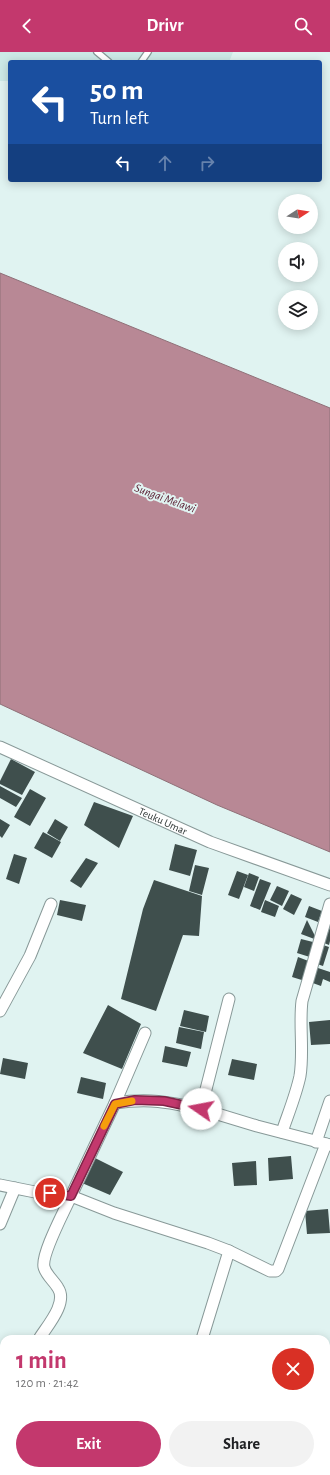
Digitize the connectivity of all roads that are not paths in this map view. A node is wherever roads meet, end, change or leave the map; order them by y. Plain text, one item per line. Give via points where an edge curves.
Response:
1 (97, 52) edge
2 (107, 60) edge
3 (0, 747) edge
4 (330, 886) edge
5 (51, 904) dead end
6 (330, 904) edge
7 (229, 999) dead end
8 (0, 1011) edge
9 (145, 1033) dead end
10 (330, 1101) edge
11 (115, 1104) junction
12 (201, 1109) junction
13 (282, 1132) junction
14 (324, 1144) edge
15 (0, 1184) edge
16 (15, 1188) junction
17 (71, 1196) junction
18 (0, 1224) edge
19 (229, 1251) junction
20 (41, 1335) edge
21 (203, 1335) edge

1 - 2 lane
3 - 4 street, Teuku Umar via 210,842
5 - 8 street via 30,956
6 - 13 street via 302,1001 300,1076
7 - 12 street
9 - 11 street
10 - 14 street
11 - 12 street via 135,1100 164,1101
11 - 17 street
12 - 13 street
13 - 14 street
14 - 19 street via 278,1269 270,1271
15 - 16 street
16 - 17 street
16 - 18 street
17 - 19 street via 114,1214
17 - 20 street via 48,1246 44,1262 44,1268 59,1288 61,1296 60,1304
19 - 21 street

